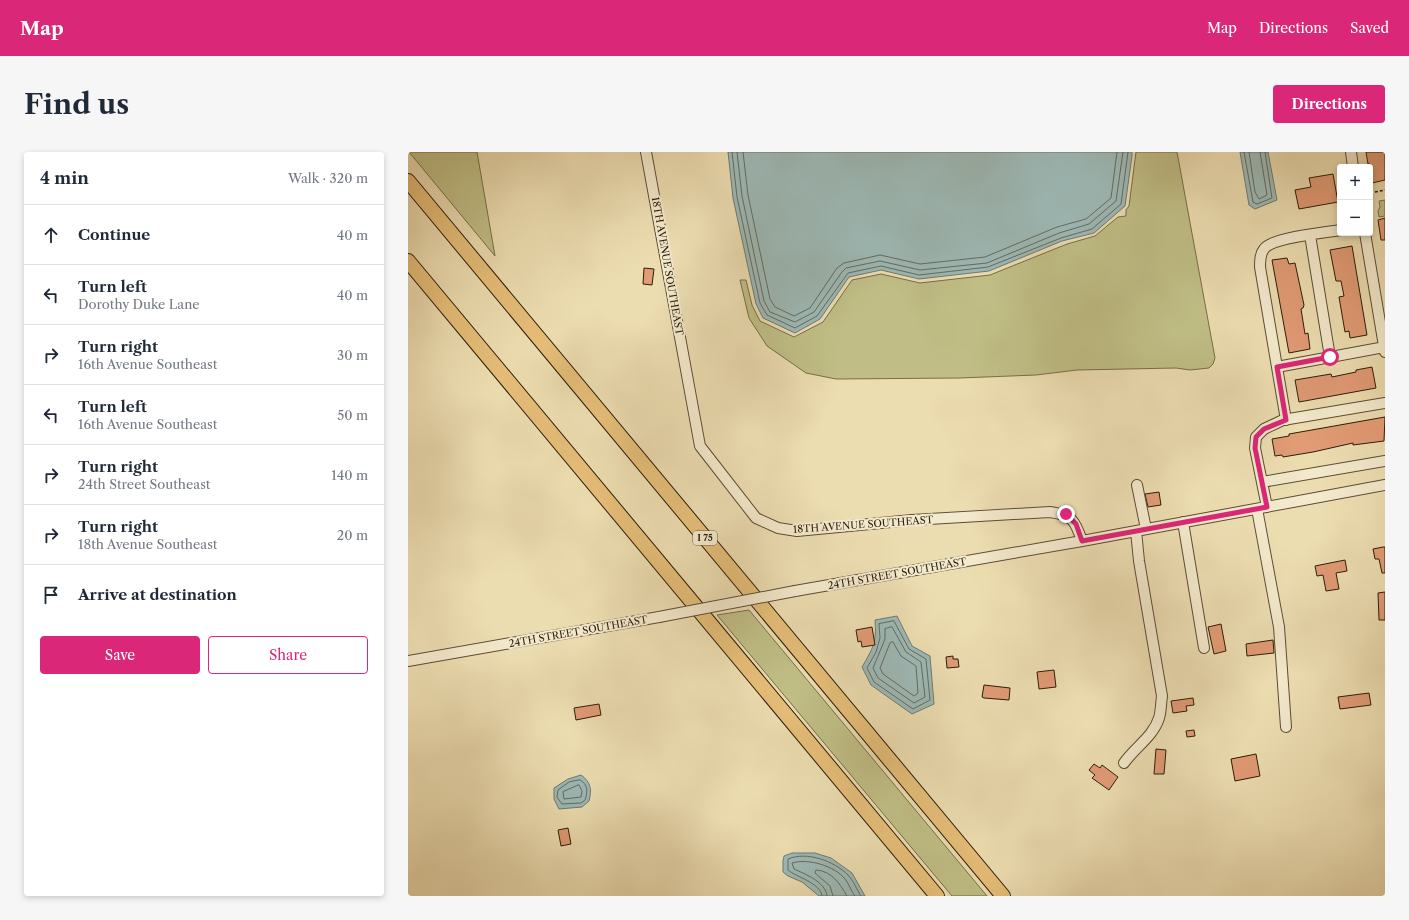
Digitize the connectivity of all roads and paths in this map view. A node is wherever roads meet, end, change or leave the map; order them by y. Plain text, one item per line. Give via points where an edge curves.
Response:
1 (646, 152) edge
2 (1351, 152) edge
3 (1353, 164) edge
4 (408, 181) edge
5 (1385, 190) edge
6 (1373, 192) edge
7 (1337, 230) edge
8 (1310, 235) junction
9 (1366, 236) edge
10 (408, 261) edge
11 (1385, 349) edge
12 (1330, 357) junction
13 (1277, 367) junction
14 (1385, 403) edge
15 (1286, 420) junction
16 (1385, 461) edge
17 (1262, 482) junction
18 (1138, 485) dead end
19 (1385, 485) edge
20 (1262, 508) junction
21 (1183, 522) junction
22 (1141, 530) junction
23 (1082, 541) junction
24 (1204, 648) dead end
25 (408, 661) edge
26 (1286, 727) dead end
27 (1124, 763) dead end
28 (937, 896) edge
29 (1003, 896) edge

1 - 23 street, 18TH AVENUE SOUTHEAST via 700,446 756,518 778,528 797,531 912,520 1050,512 1066,514 1076,524
2 - 3 street
4 - 29 highway, I 75
5 - 6 path
7 - 8 street
8 - 12 street
8 - 13 street via 1275,242 1264,248 1261,253 1260,267
9 - 11 street
10 - 28 highway
11 - 12 street
12 - 13 street
13 - 15 street
14 - 15 street
15 - 17 street via 1264,429 1256,437 1255,448
16 - 17 street
17 - 20 street
18 - 22 street
19 - 20 street, 24TH STREET SOUTHEAST
20 - 21 street, 24TH STREET SOUTHEAST
20 - 26 street via 1280,627
21 - 22 street, 24TH STREET SOUTHEAST
21 - 24 street
22 - 23 street, 24TH STREET SOUTHEAST
22 - 27 street via 1139,561 1162,696 1159,719 1147,739 1131,752
23 - 25 street, 24TH STREET SOUTHEAST, bridge

